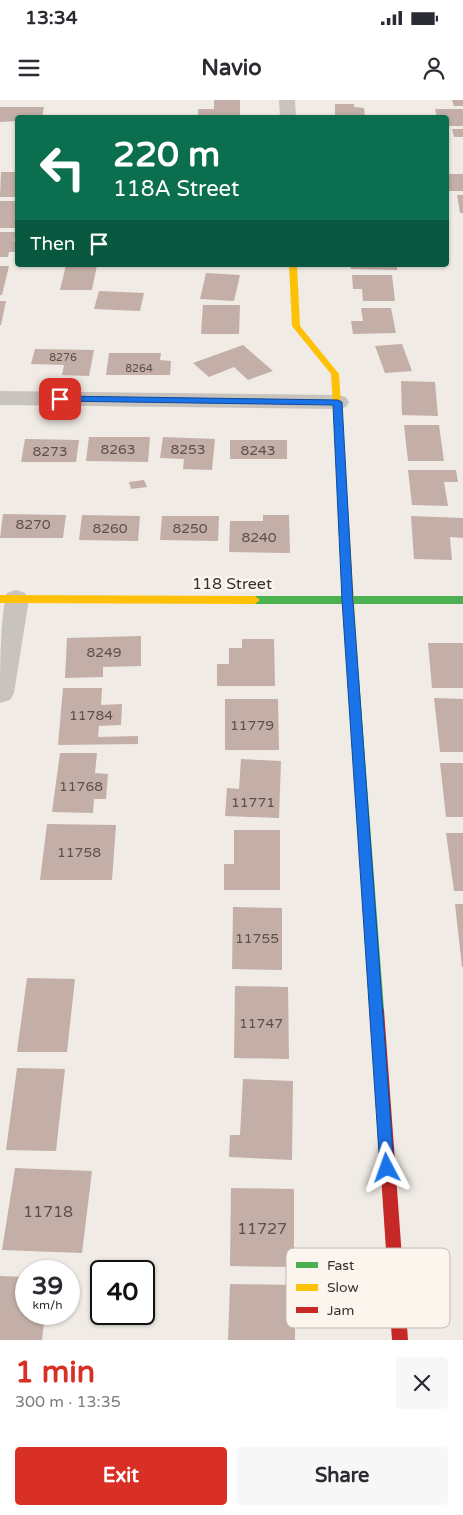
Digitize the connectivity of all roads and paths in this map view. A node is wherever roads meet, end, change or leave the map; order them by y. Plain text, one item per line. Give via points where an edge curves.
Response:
1 (287, 100) edge
2 (288, 115) edge
3 (293, 267) edge
4 (0, 398) edge
5 (338, 402) junction
6 (8, 599) edge
7 (348, 600) junction
8 (463, 600) edge
9 (0, 693) edge
10 (394, 1248) edge

1 - 2 street
3 - 5 street via 296,326 335,374
4 - 5 street
5 - 7 street
6 - 7 street, 118 Street
6 - 9 street
7 - 8 street, 118 Street
7 - 10 street

